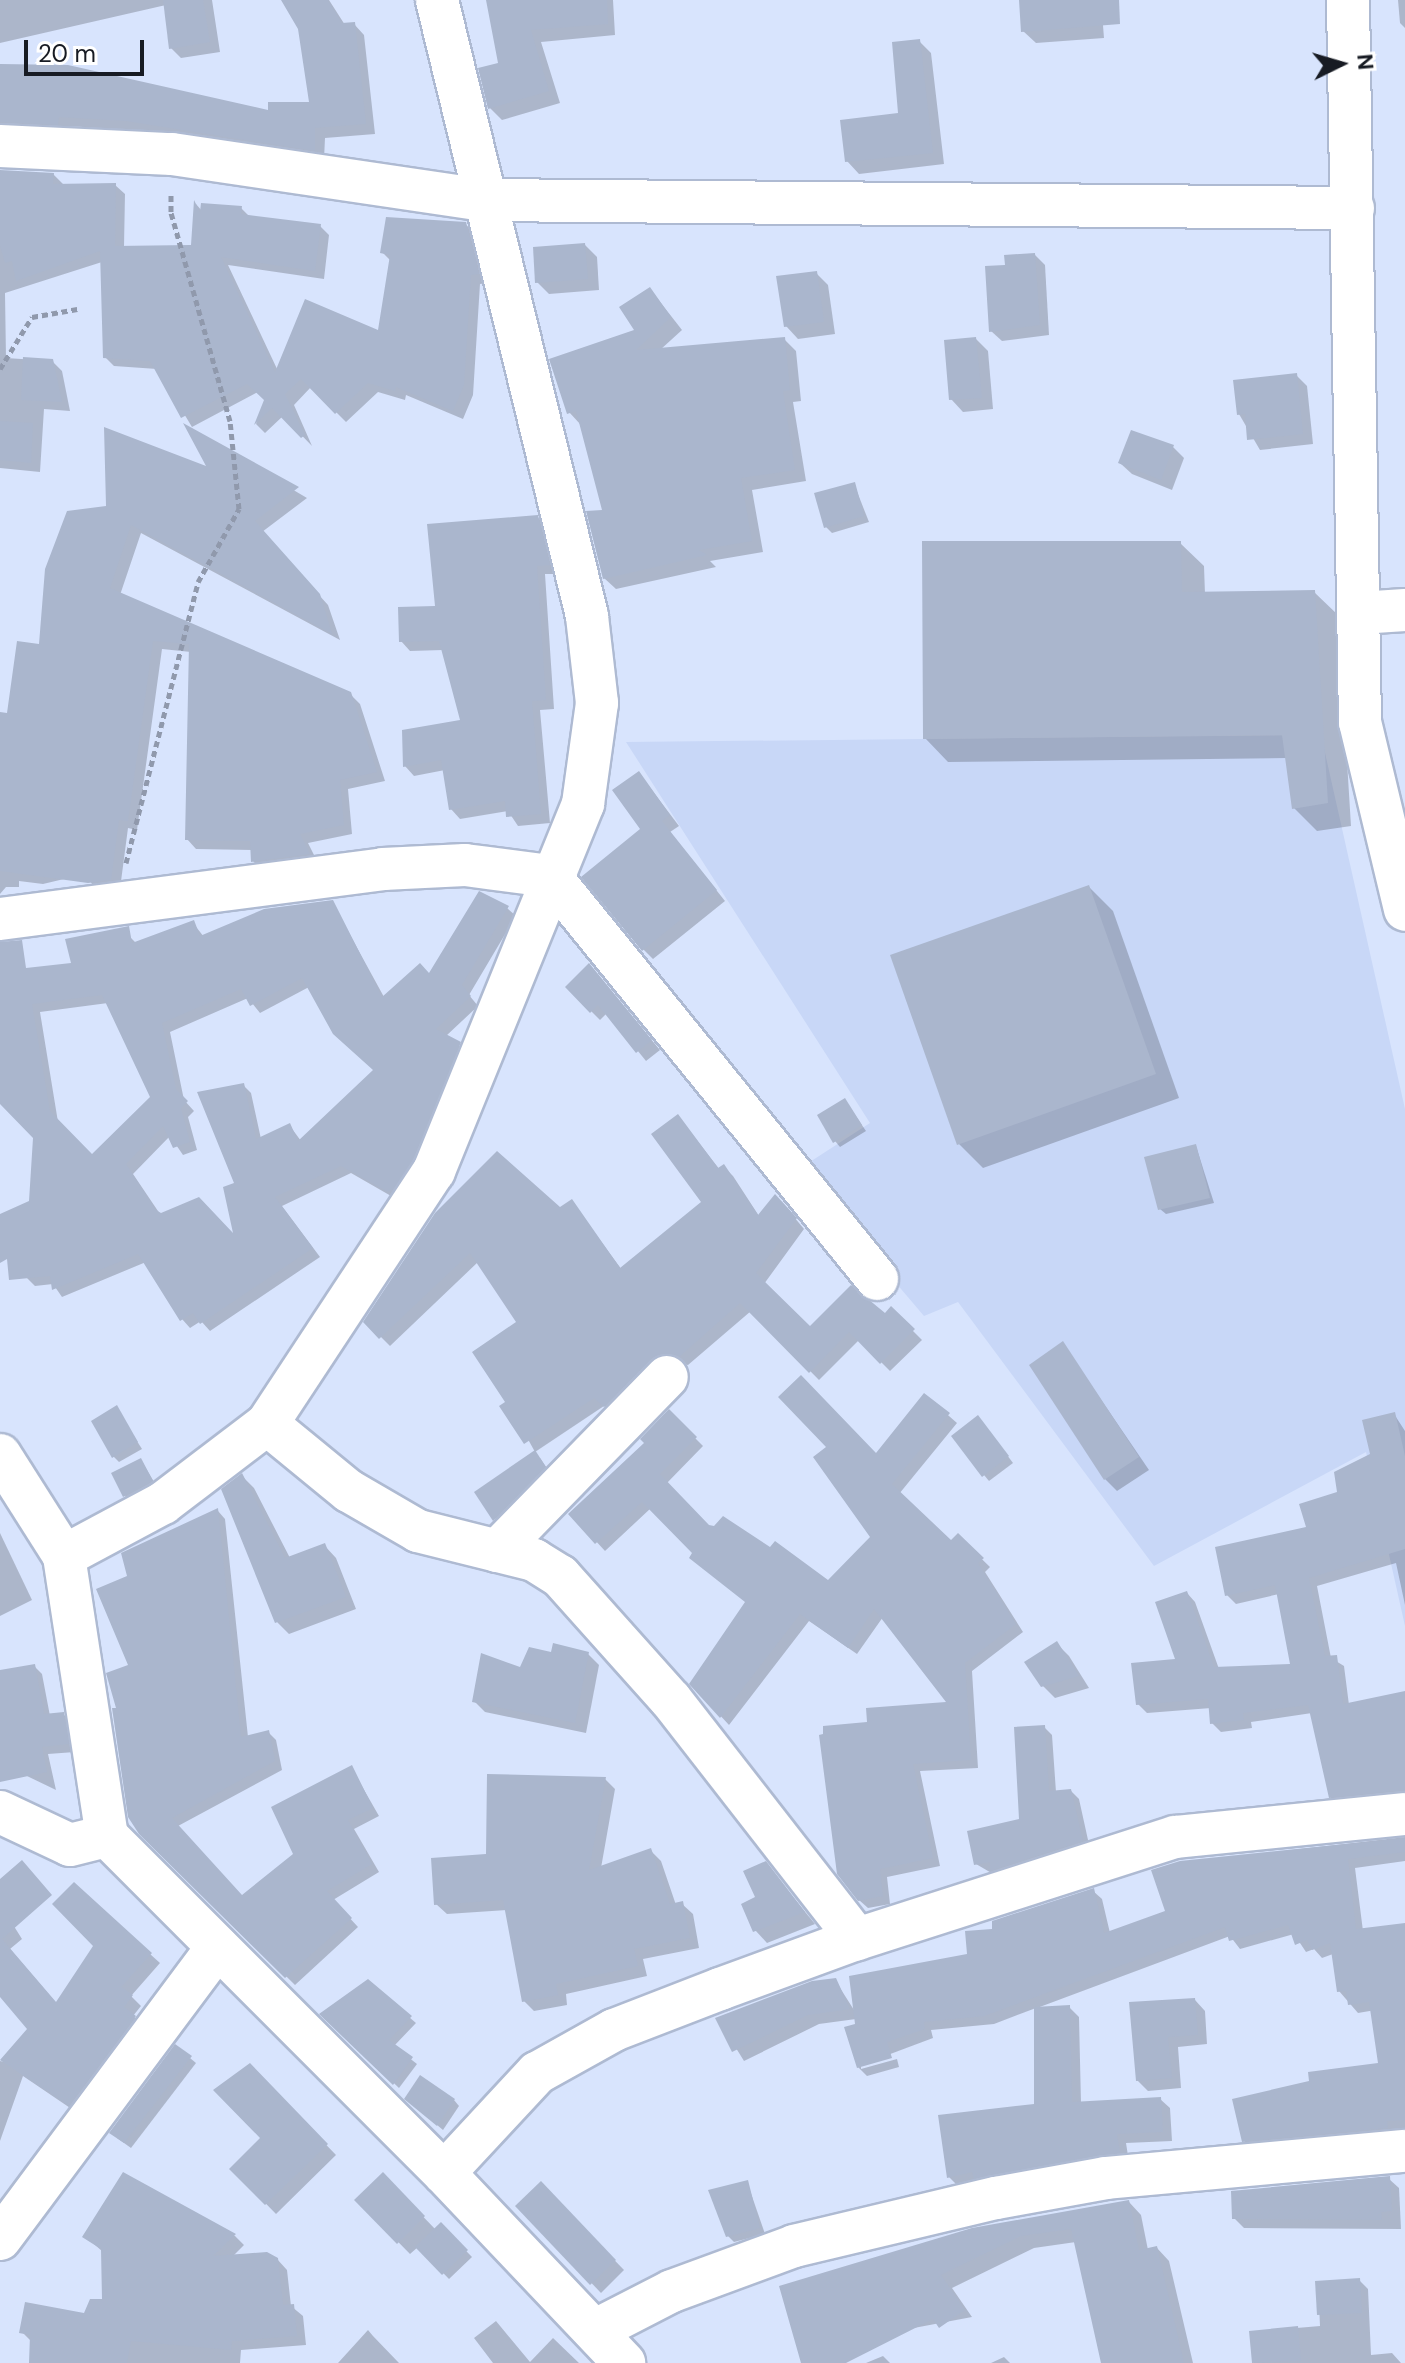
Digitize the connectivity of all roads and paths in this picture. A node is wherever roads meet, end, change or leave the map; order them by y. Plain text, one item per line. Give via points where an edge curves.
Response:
1 (437, 0) edge
2 (1348, 0) edge
3 (0, 146) edge
4 (172, 154) junction
5 (484, 200) junction
6 (1353, 208) junction
7 (77, 309) dead end
8 (0, 369) edge
9 (1405, 610) edge
10 (1359, 613) junction
11 (550, 876) junction
12 (116, 903) junction
13 (1405, 910) edge
14 (0, 919) edge
15 (877, 1279) dead end
16 (667, 1377) dead end
17 (267, 1424) junction
18 (0, 1455) edge
19 (497, 1551) junction
20 (64, 1556) junction
21 (0, 1812) edge
22 (1405, 1814) edge
23 (107, 1836) junction
24 (857, 1939) junction
25 (218, 1947) junction
26 (1405, 2151) edge
27 (444, 2173) junction
28 (0, 2239) edge
29 (596, 2330) junction
30 (624, 2363) edge

1 - 5 street
2 - 6 street
3 - 4 street
4 - 5 street
4 - 12 path via 171,212 230,421 239,509 198,582
5 - 6 street
5 - 11 street via 534,381 587,616 597,703 583,804
6 - 10 street
7 - 8 path via 32,317
9 - 10 street
10 - 13 street via 1360,722
11 - 12 street via 465,865 383,869
11 - 15 street
11 - 17 street via 507,1000 417,1203 344,1302
12 - 14 street
16 - 19 street
17 - 19 street via 349,1491 418,1531
17 - 20 street via 163,1503
18 - 20 street
19 - 24 street via 534,1560 560,1576 671,1700
20 - 23 street
21 - 23 street via 70,1845
22 - 24 street via 1175,1837
23 - 25 street
24 - 27 street via 614,2030 537,2073
25 - 27 street
25 - 28 street
26 - 29 street via 1106,2178 996,2198 794,2246 672,2291
27 - 29 street
29 - 30 street

